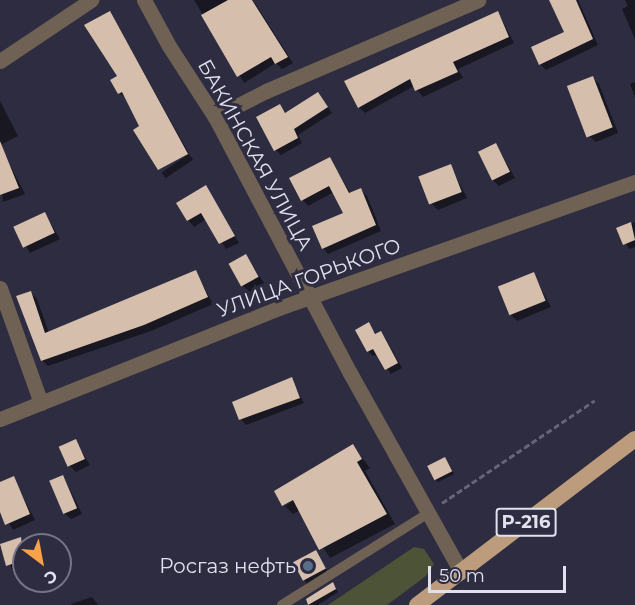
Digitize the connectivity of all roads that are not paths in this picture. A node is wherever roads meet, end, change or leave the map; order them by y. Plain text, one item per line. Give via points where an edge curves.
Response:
1 (91, 0) edge
2 (144, 0) edge
3 (478, 0) edge
4 (0, 61) edge
5 (215, 117) junction
6 (635, 182) edge
7 (0, 288) edge
8 (311, 299) junction
9 (40, 403) junction
10 (0, 418) edge
11 (635, 439) edge
12 (427, 514) junction
13 (461, 572) junction
14 (282, 605) edge
15 (417, 605) edge

1 - 4 street
2 - 5 street, БАКИНСКАЯ УЛИЦА
3 - 5 street via 266,91
5 - 8 street, БАКИНСКАЯ УЛИЦА
6 - 8 street, УЛИЦА ГОРЬКОГО
7 - 9 street
8 - 9 street, УЛИЦА ГОРЬКОГО via 279,308
8 - 12 street, БАКИНСКАЯ УЛИЦА
9 - 10 street, УЛИЦА ГОРЬКОГО
11 - 13 highway, Р-216
12 - 13 street, БАКИНСКАЯ УЛИЦА
12 - 14 lane
13 - 15 highway, Р-216

